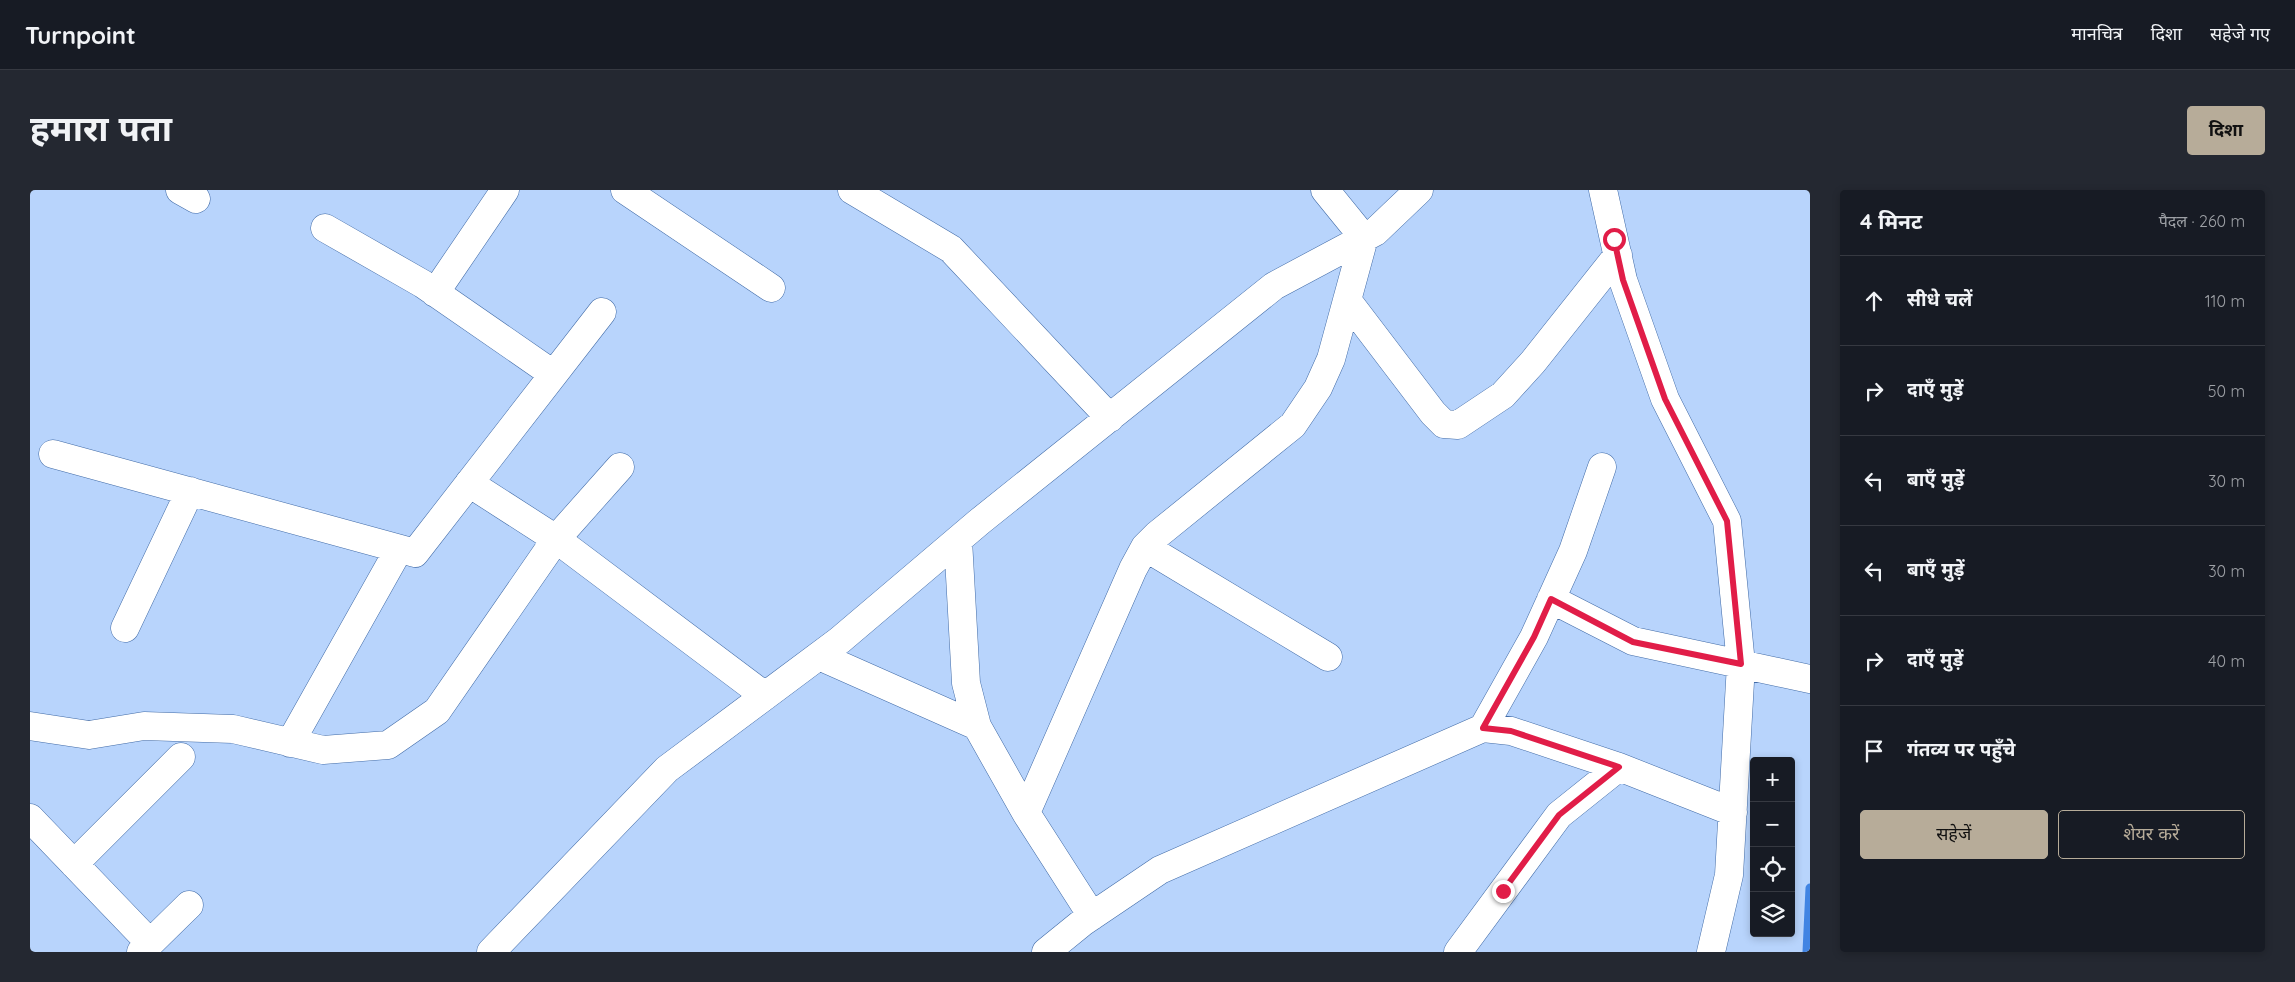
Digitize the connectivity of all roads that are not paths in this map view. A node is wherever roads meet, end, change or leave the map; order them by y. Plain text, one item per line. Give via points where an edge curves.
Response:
1 (505, 190) edge
2 (625, 190) edge
3 (852, 190) edge
4 (1325, 190) edge
5 (1419, 190) edge
6 (1603, 190) edge
7 (325, 228) dead end
8 (1364, 238) junction
9 (1618, 255) junction
10 (771, 288) dead end
11 (435, 293) junction
12 (1347, 300) junction
13 (602, 312) dead end
14 (553, 374) junction
15 (1110, 418) junction
16 (53, 454) dead end
17 (620, 467) dead end
18 (1602, 467) dead end
19 (469, 483) junction
20 (190, 491) junction
21 (556, 539) junction
22 (958, 540) junction
23 (1145, 547) junction
24 (399, 549) junction
25 (1551, 599) junction
26 (126, 628) dead end
27 (819, 656) junction
28 (1328, 657) dead end
29 (1741, 664) junction
30 (1799, 676) edge
31 (765, 696) junction
32 (30, 726) edge
33 (977, 726) junction
34 (1483, 728) junction
35 (290, 742) junction
36 (181, 757) dead end
37 (1619, 767) junction
38 (1733, 812) junction
39 (1026, 813) junction
40 (30, 818) edge
41 (74, 864) junction
42 (189, 905) dead end
43 (1092, 916) junction
44 (145, 947) edge
45 (491, 952) edge
46 (1046, 952) edge
47 (1458, 952) edge
48 (1711, 952) edge

1 - 11 street
2 - 10 street
3 - 15 street via 952,250
4 - 8 street
5 - 8 street via 1375,232
6 - 9 street
7 - 11 street
8 - 12 street
8 - 15 street via 1274,286
9 - 12 street via 1503,395 1458,425 1444,424 1433,413
9 - 29 street via 1623,280 1665,399 1727,521
11 - 14 street
12 - 23 street via 1331,359 1318,388 1293,425
13 - 14 street
14 - 19 street
15 - 22 street
16 - 20 street
17 - 21 street
18 - 25 street via 1573,551
19 - 21 street
19 - 24 street via 414,553
20 - 24 street
20 - 26 street
21 - 31 street
21 - 35 street via 437,711 388,745 322,750
22 - 27 street
22 - 33 street via 966,683
23 - 28 street
23 - 39 street via 1132,569
24 - 35 street
25 - 29 street via 1633,642
25 - 34 street via 1534,637
27 - 31 street
27 - 33 street
29 - 30 street
29 - 38 street
31 - 45 street via 666,769
32 - 35 street via 89,735 144,726 233,729
33 - 39 street
34 - 37 street via 1511,731
34 - 43 street via 1160,870
36 - 41 street
37 - 38 street
37 - 47 street via 1559,815
38 - 48 street via 1729,875
39 - 43 street
40 - 41 street
41 - 44 street
42 - 44 street
43 - 46 street

